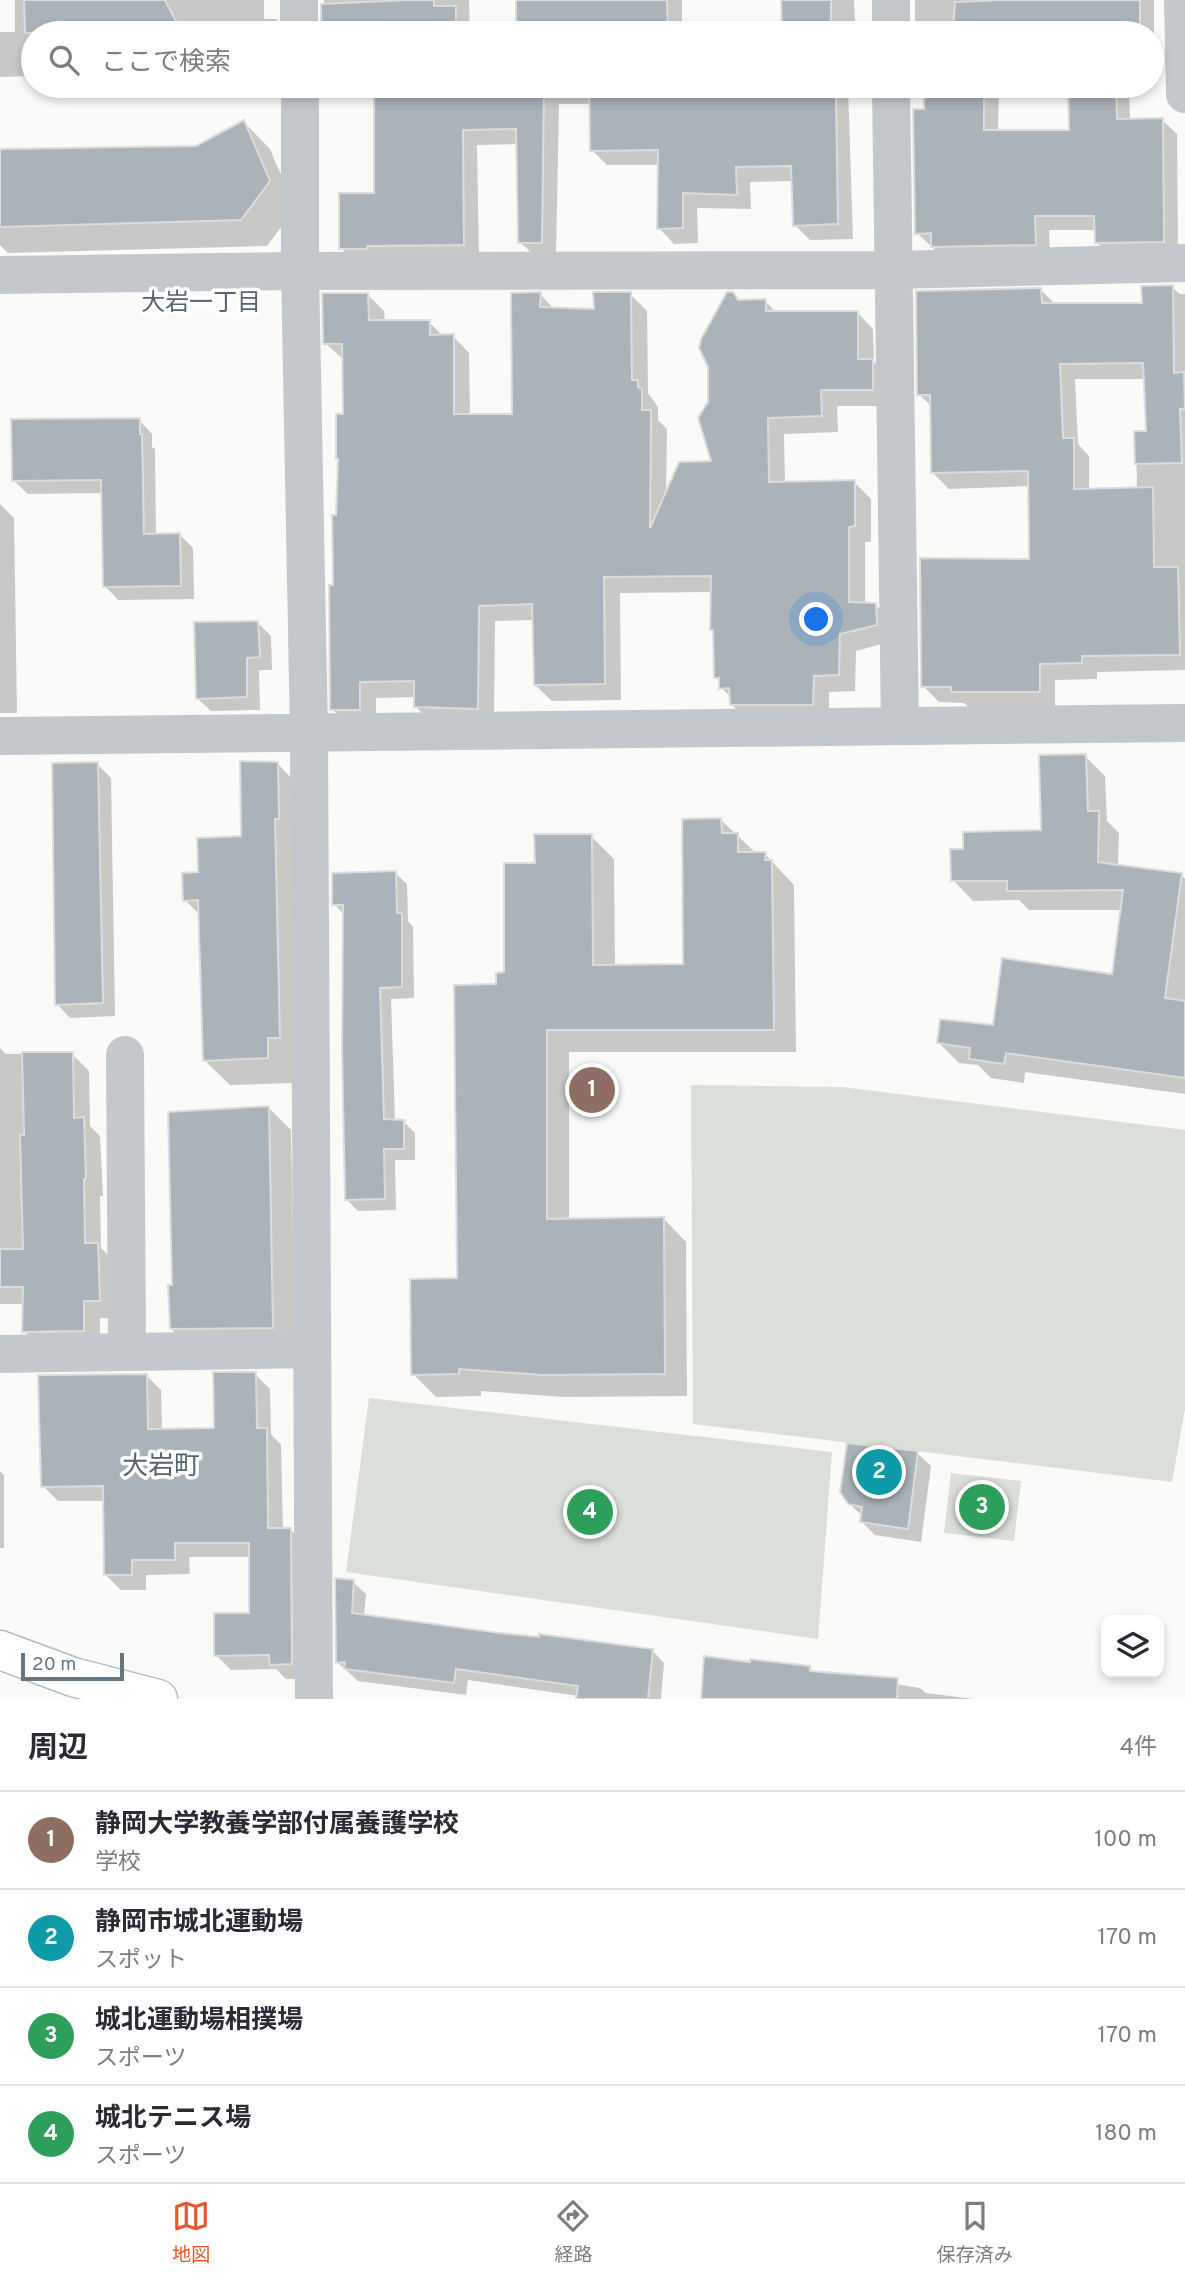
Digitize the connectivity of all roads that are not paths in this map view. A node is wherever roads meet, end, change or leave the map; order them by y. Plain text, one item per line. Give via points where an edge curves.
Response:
1 (299, 0) edge
2 (891, 0) edge
3 (1183, 0) edge
4 (299, 21) edge
5 (891, 21) edge
6 (1185, 94) edge
7 (299, 98) edge
8 (891, 98) edge
9 (1185, 263) edge
10 (893, 270) junction
11 (300, 271) junction
12 (0, 275) edge
13 (1185, 723) edge
14 (900, 726) junction
15 (309, 733) junction
16 (0, 736) edge
17 (124, 1055) dead end
18 (312, 1349) junction
19 (127, 1352) junction
20 (0, 1354) edge
21 (0, 1650) edge
22 (158, 1699) edge
23 (314, 1699) edge

1 - 4 street
2 - 5 street
3 - 6 street
7 - 11 street
8 - 10 street
9 - 10 street
10 - 11 street
10 - 14 street
11 - 12 street
11 - 15 street
13 - 14 street
14 - 15 street
15 - 16 street
15 - 18 street
17 - 19 street
18 - 19 street
18 - 23 street
19 - 20 street
21 - 22 street

